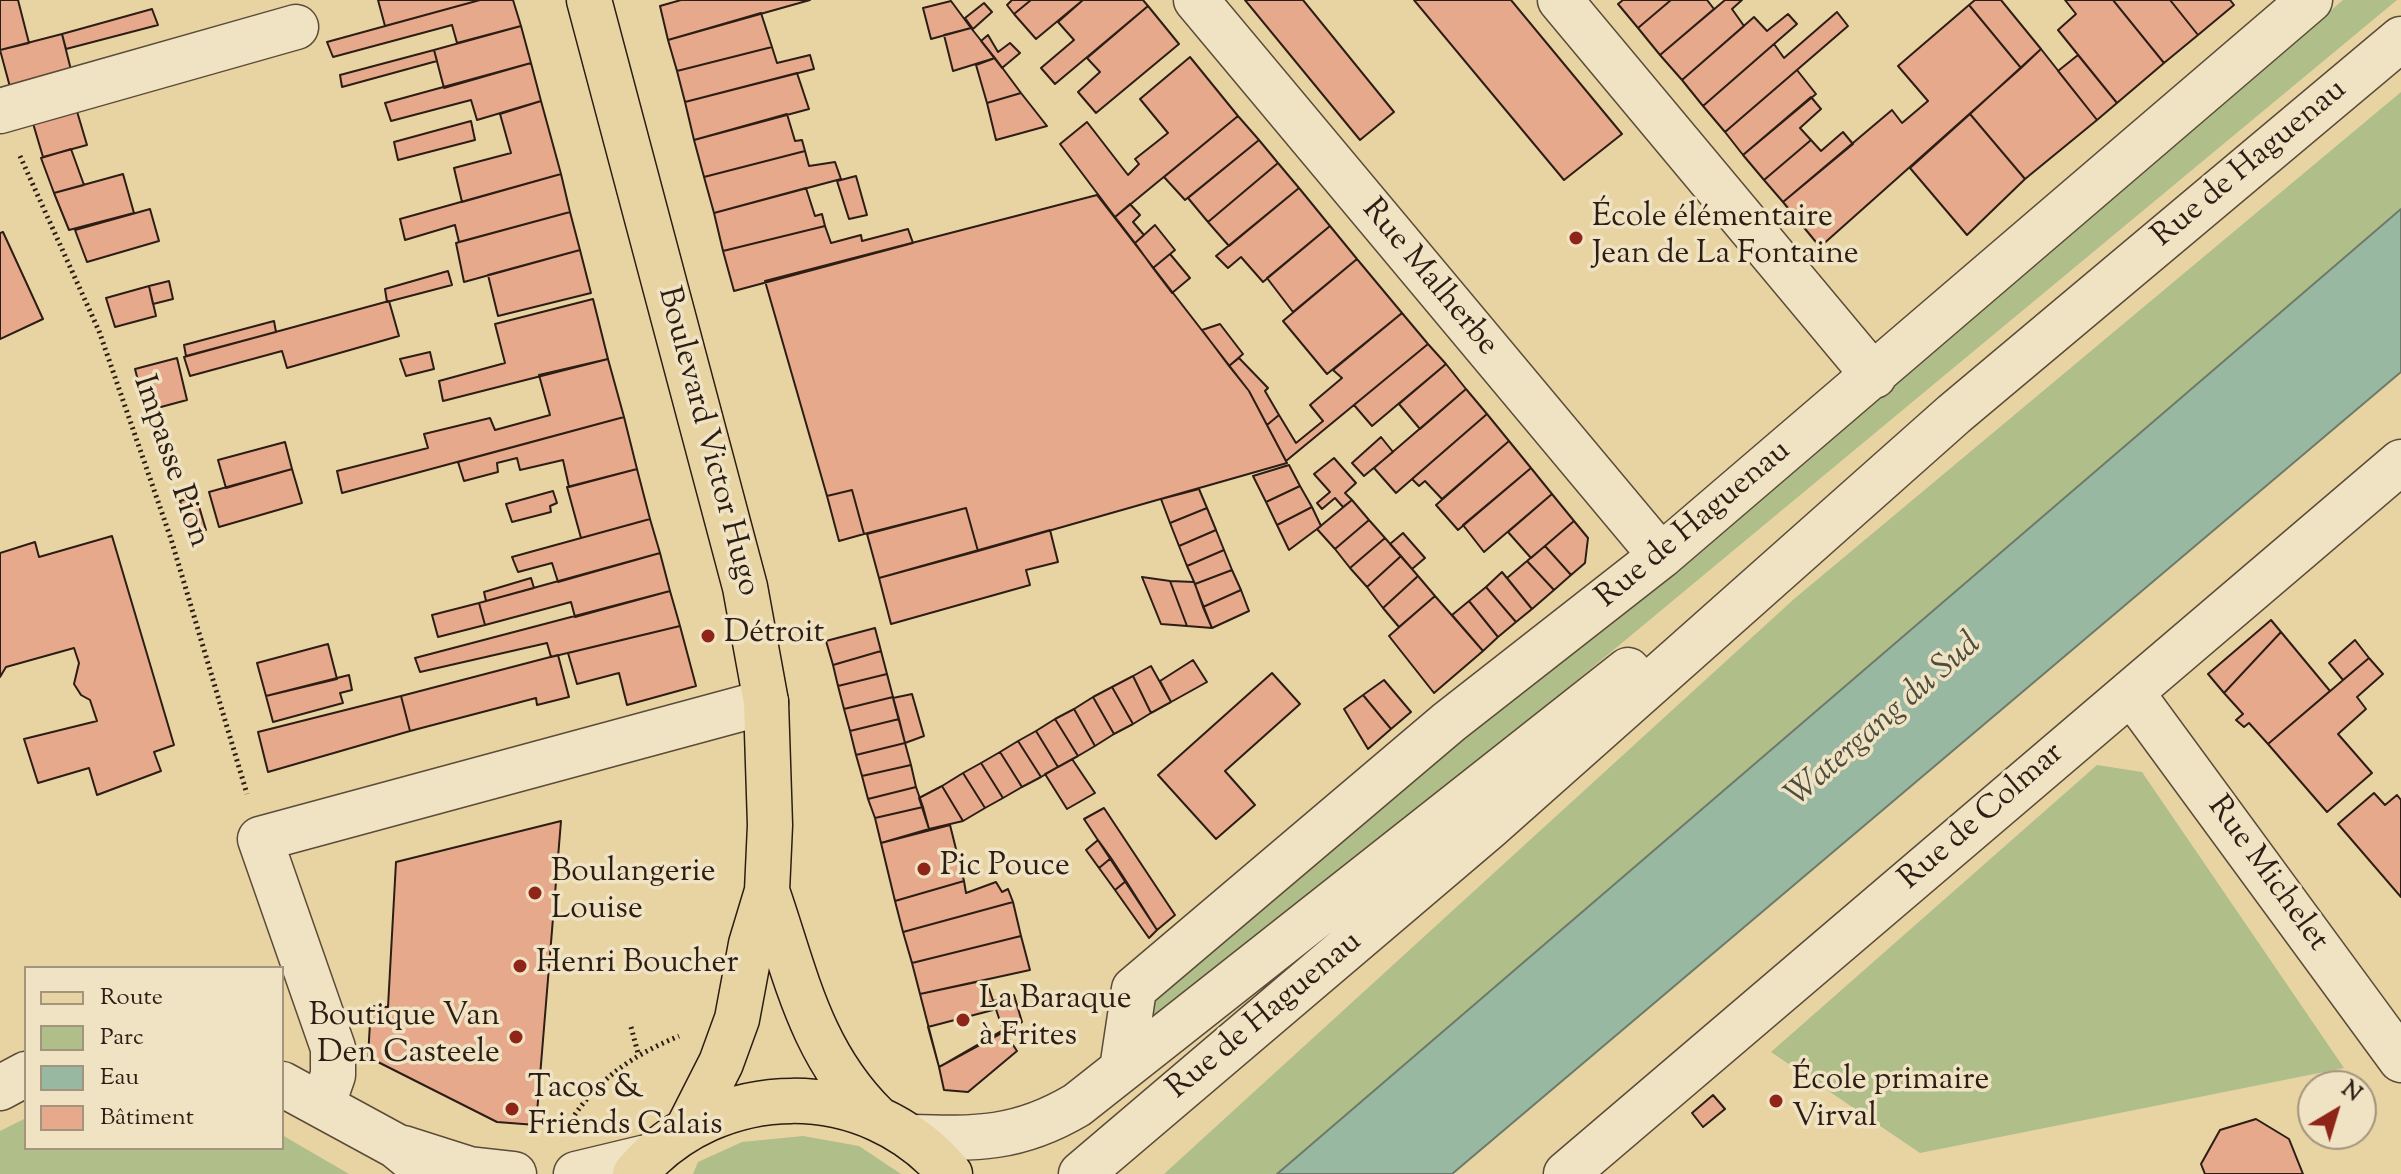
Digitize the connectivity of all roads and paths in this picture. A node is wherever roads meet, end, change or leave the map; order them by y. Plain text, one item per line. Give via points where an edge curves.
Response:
1 (589, 0) edge
2 (1196, 0) edge
3 (1560, 0) edge
4 (2310, 0) edge
5 (296, 27) dead end
6 (2401, 39) edge
7 (0, 111) edge
8 (19, 153) dead end
9 (1874, 376) junction
10 (1954, 414) junction
11 (2401, 462) edge
12 (1661, 556) junction
13 (2131, 692) junction
14 (766, 702) junction
15 (260, 839) junction
16 (767, 891) junction
17 (737, 1019) junction
18 (631, 1027) dead end
19 (638, 1053) junction
20 (2401, 1060) edge
21 (1122, 1069) junction
22 (24, 1075) edge
23 (284, 1085) edge
24 (0, 1088) edge
25 (323, 1104) junction
26 (893, 1127) junction
27 (688, 1128) junction
28 (396, 1146) junction
29 (568, 1156) edge
30 (643, 1165) edge
31 (430, 1174) edge
32 (514, 1174) edge
33 (950, 1174) edge
34 (1081, 1174) edge
35 (1566, 1174) edge

1 - 14 main road, Boulevard Victor Hugo via 745,587
2 - 12 street, Rue Malherbe
3 - 9 street
4 - 9 street, Rue de Haguenau
5 - 7 street
6 - 10 street, Rue de Haguenau
8 - 15 path, Impasse Pion via 99,331 171,539
9 - 12 street, Rue de Haguenau
10 - 21 street, Rue de Haguenau
10 - 34 street, Rue de Haguenau via 1489,827
11 - 13 street, Rue de Colmar
12 - 21 street, Rue de Haguenau via 1449,722 1134,989
13 - 20 street, Rue Michelet
13 - 35 street, Rue de Colmar
14 - 15 street
14 - 16 main road, Boulevard Victor Hugo
15 - 25 street via 333,1048 333,1075
16 - 17 main road, Boulevard Victor Hugo
16 - 26 main road, Boulevard Victor Hugo via 810,1023 838,1074
17 - 19 path
17 - 27 main road, Boulevard Victor Hugo
18 - 19 path
19 - 29 path via 583,1101
21 - 26 street, Rue de Haguenau via 1077,1105 1025,1131 986,1137
22 - 24 street
23 - 25 street
25 - 28 street
26 - 27 main road via 835,1104 791,1099 748,1104
26 - 33 main road, Boulevard Victor Hugo
27 - 30 main road
28 - 31 street
28 - 32 street via 469,1169
29 - 30 street

